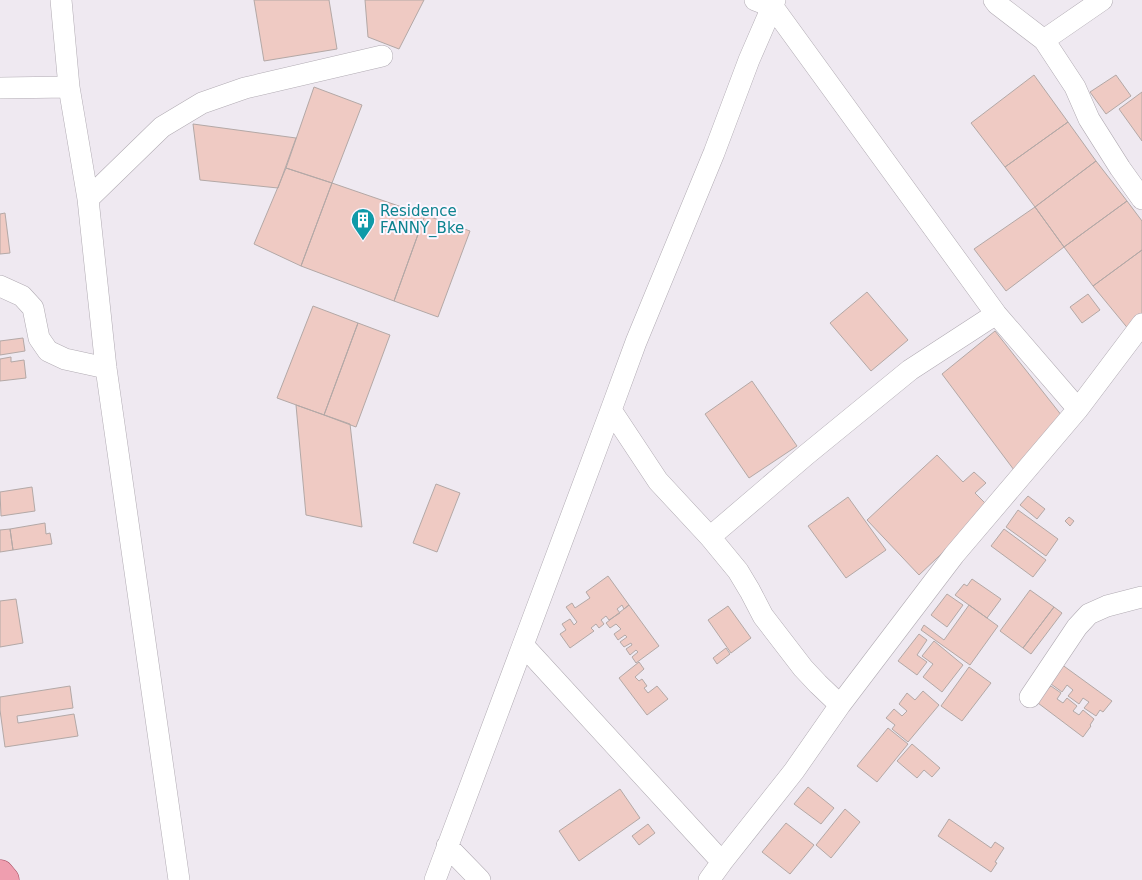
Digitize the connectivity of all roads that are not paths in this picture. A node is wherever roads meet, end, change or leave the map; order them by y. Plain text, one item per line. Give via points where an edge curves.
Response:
1 (61, 0) edge
2 (994, 0) edge
3 (1102, 0) edge
4 (767, 2) edge
5 (1044, 40) junction
6 (382, 56) dead end
7 (69, 87) junction
8 (0, 88) edge
9 (88, 199) junction
10 (1142, 199) edge
11 (0, 286) edge
12 (996, 314) junction
13 (1142, 324) edge
14 (106, 368) junction
15 (1078, 409) junction
16 (611, 410) junction
17 (710, 537) junction
18 (1142, 597) edge
19 (523, 645) junction
20 (1030, 697) dead end
21 (840, 705) junction
22 (448, 846) junction
23 (722, 862) junction
24 (0, 874) edge
25 (5, 880) edge
26 (179, 880) edge
27 (435, 880) edge
28 (480, 880) edge
29 (710, 880) edge

1 - 7 street
2 - 5 street
3 - 5 street
4 - 12 street
4 - 16 street via 714,153
5 - 10 street via 1075,87 1088,119
6 - 9 street via 245,88 202,103 162,128
7 - 8 street
7 - 9 street
9 - 14 street
11 - 14 street via 22,296 33,308 39,338 48,352
12 - 15 street
12 - 17 street via 910,370
13 - 15 street
14 - 26 street
15 - 21 street via 954,555
16 - 17 street via 658,481
16 - 19 street
17 - 21 street via 738,571 763,616 797,660
18 - 20 street via 1089,614
19 - 22 street
19 - 23 street
21 - 23 street via 794,771
22 - 27 street
22 - 28 street
23 - 29 street
24 - 25 main road

